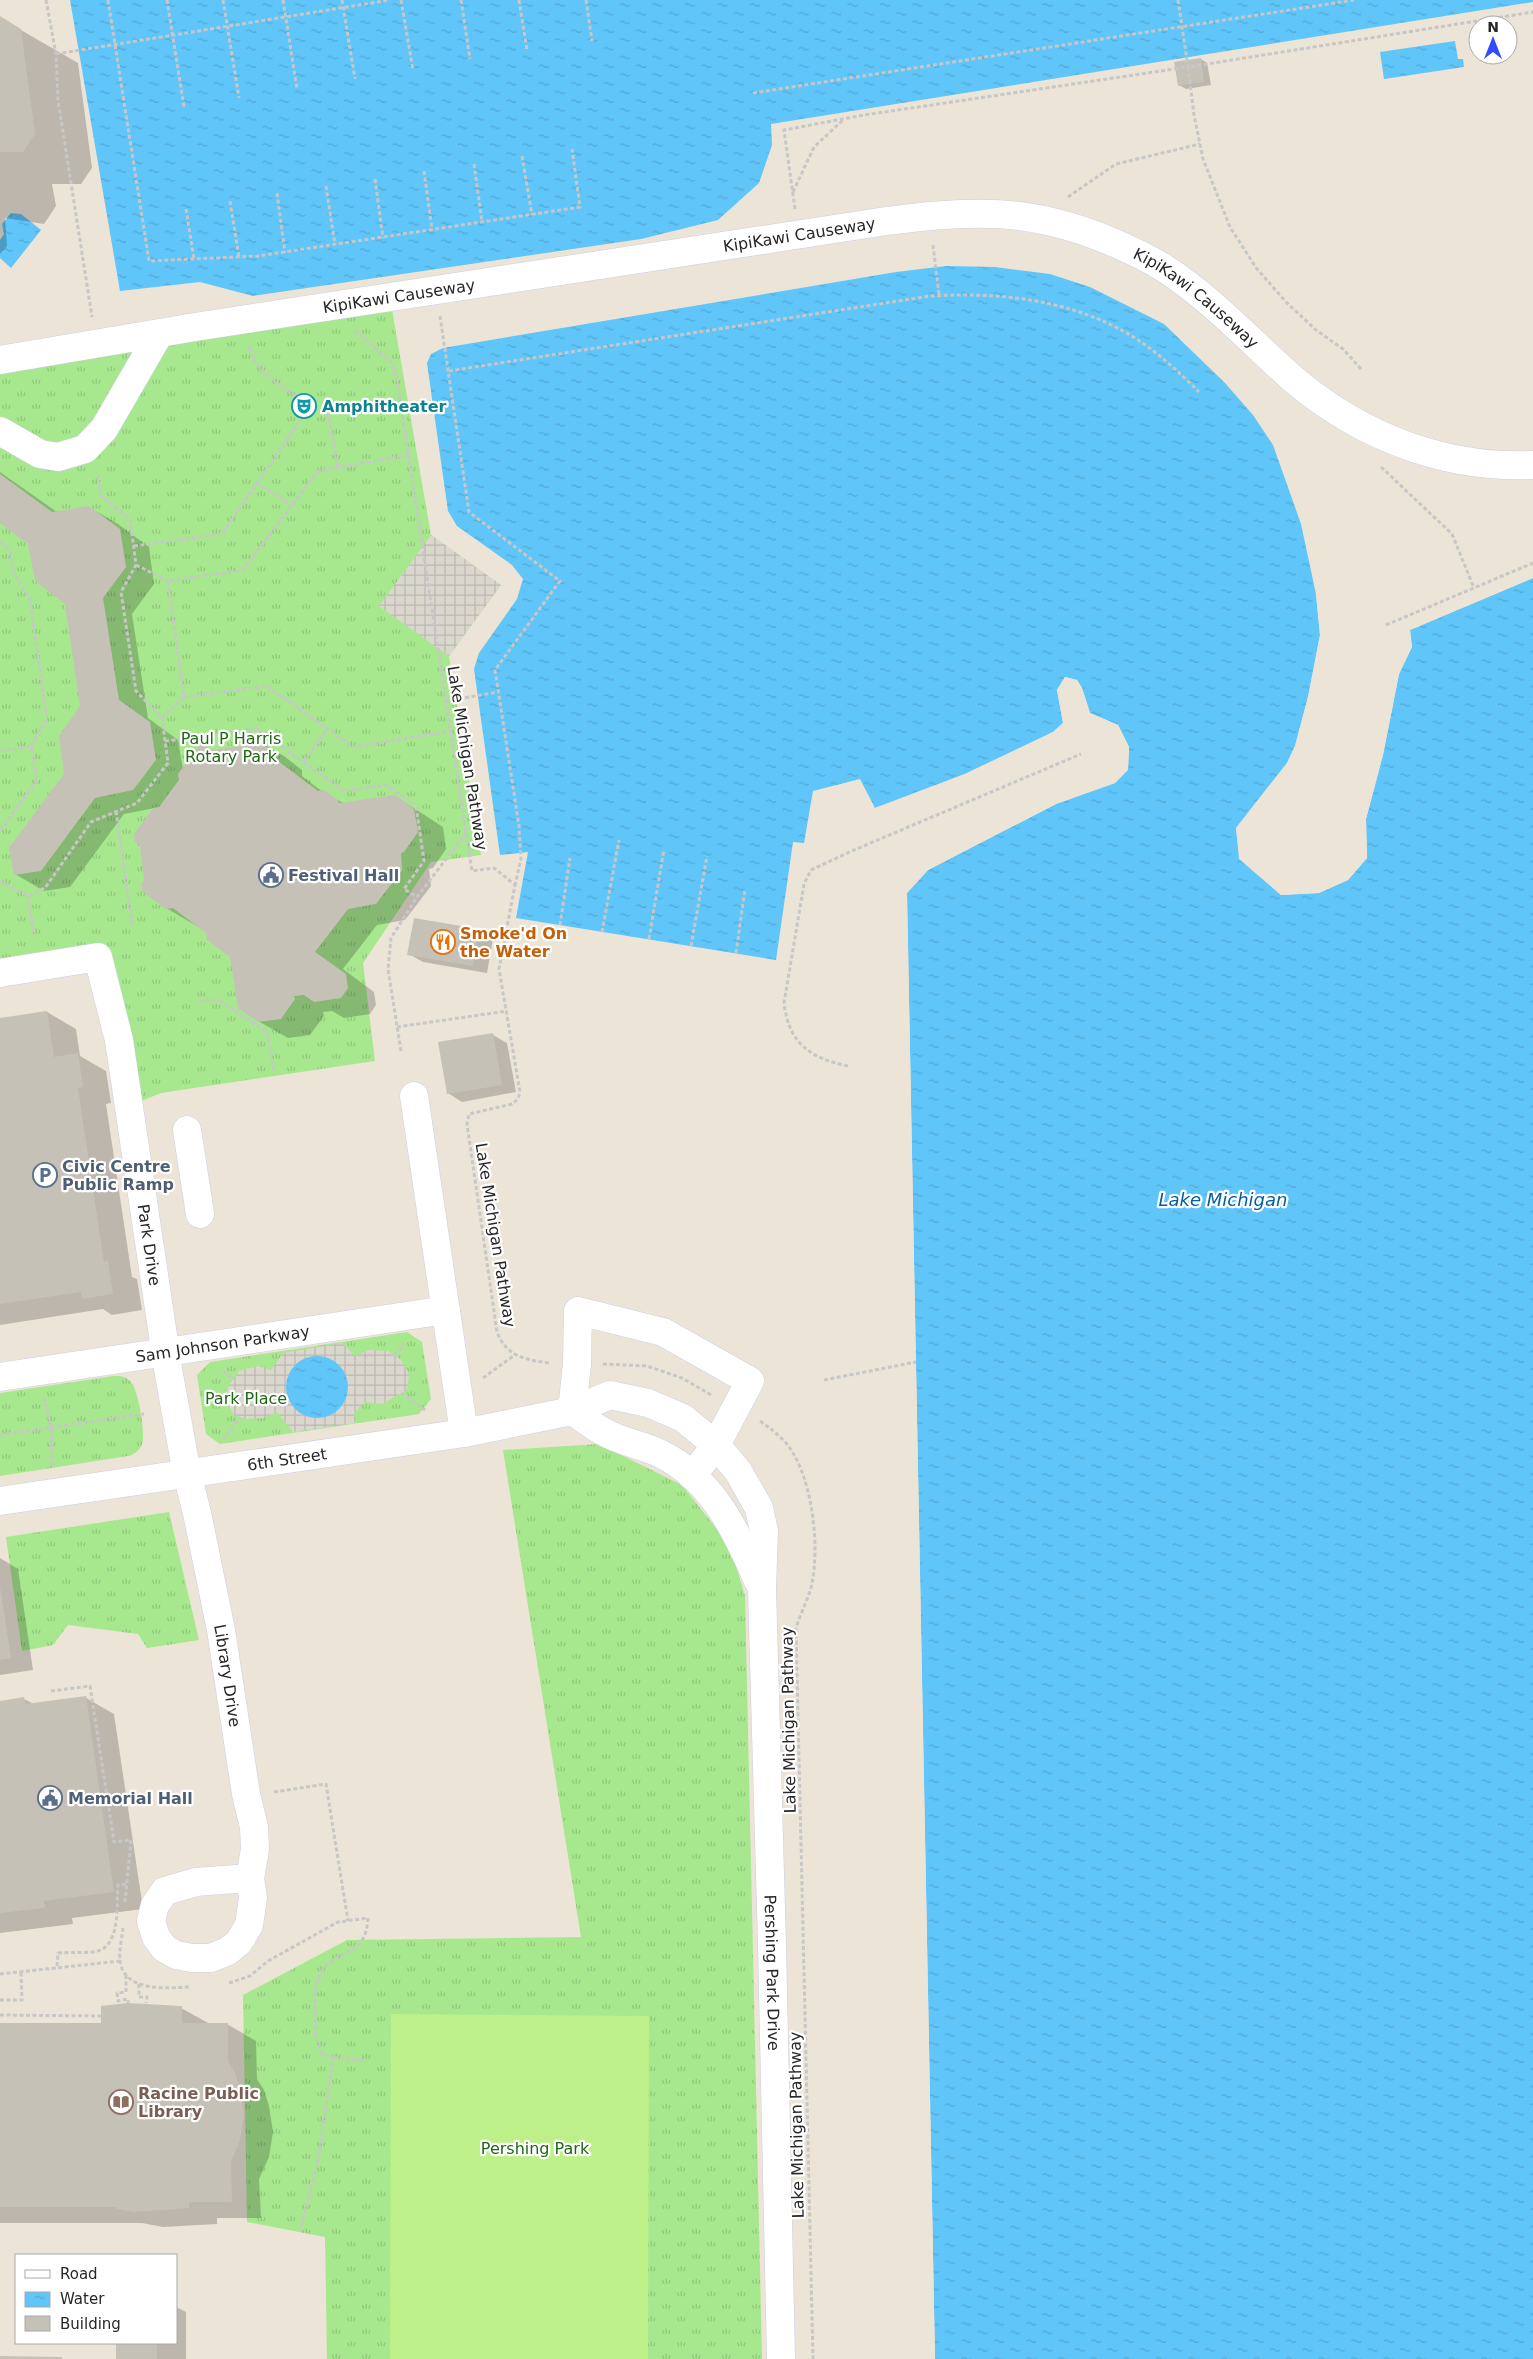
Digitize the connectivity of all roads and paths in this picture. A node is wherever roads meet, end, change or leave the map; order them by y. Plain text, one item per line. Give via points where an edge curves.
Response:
1 (46, 0) edge
2 (108, 0) edge
3 (167, 0) edge
4 (223, 0) edge
5 (283, 0) edge
6 (342, 0) edge
7 (390, 0) edge
8 (401, 0) edge
9 (461, 0) edge
10 (519, 0) edge
11 (586, 0) edge
12 (1178, 0) edge
13 (1354, 0) edge
14 (343, 8) junction
15 (1533, 12) edge
16 (286, 18) junction
17 (1182, 25) junction
18 (228, 27) junction
19 (173, 36) junction
20 (592, 41) dead end
21 (115, 46) junction
22 (527, 50) dead end
23 (56, 54) junction
24 (470, 59) dead end
25 (1188, 67) junction
26 (413, 70) dead end
27 (355, 79) dead end
28 (297, 89) dead end
29 (753, 93) dead end
30 (239, 98) dead end
31 (184, 107) dead end
32 (845, 118) junction
33 (1200, 144) junction
34 (572, 149) dead end
35 (522, 156) dead end
36 (474, 164) dead end
37 (424, 171) dead end
38 (375, 179) dead end
39 (326, 186) dead end
40 (278, 193) dead end
41 (793, 193) junction
42 (230, 201) dead end
43 (186, 209) dead end
44 (532, 215) junction
45 (482, 222) junction
46 (1056, 222) junction
47 (432, 230) junction
48 (799, 234) junction
49 (383, 238) junction
50 (334, 245) junction
51 (934, 245) dead end
52 (286, 253) junction
53 (239, 257) junction
54 (194, 259) junction
55 (436, 291) junction
56 (940, 295) junction
57 (92, 317) dead end
58 (345, 330) dead end
59 (159, 334) junction
60 (258, 343) dead end
61 (0, 360) edge
62 (1361, 369) dead end
63 (449, 371) junction
64 (1199, 392) dead end
65 (312, 405) junction
66 (0, 431) edge
67 (409, 455) junction
68 (1533, 465) edge
69 (1380, 466) dead end
70 (97, 468) dead end
71 (338, 468) junction
72 (257, 482) junction
73 (292, 506) junction
74 (0, 542) edge
75 (134, 546) junction
76 (1533, 563) edge
77 (136, 565) junction
78 (168, 581) junction
79 (1474, 588) junction
80 (1386, 625) dead end
81 (498, 692) junction
82 (184, 697) junction
83 (446, 701) junction
84 (162, 718) junction
85 (327, 729) junction
86 (451, 732) junction
87 (165, 741) junction
88 (31, 746) junction
89 (0, 751) edge
90 (1081, 754) dead end
91 (304, 761) junction
92 (116, 811) junction
93 (0, 831) edge
94 (466, 832) junction
95 (619, 840) dead end
96 (664, 849) dead end
97 (707, 856) dead end
98 (570, 858) dead end
99 (0, 881) edge
100 (515, 885) junction
101 (745, 888) dead end
102 (28, 896) junction
103 (417, 897) junction
104 (132, 925) dead end
105 (560, 925) dead end
106 (602, 932) dead end
107 (34, 936) dead end
108 (648, 939) dead end
109 (691, 946) dead end
110 (736, 953) dead end
111 (0, 972) edge
112 (200, 1001) dead end
113 (507, 1011) junction
114 (397, 1027) junction
115 (401, 1051) dead end
116 (848, 1066) dead end
117 (274, 1070) dead end
118 (414, 1096) dead end
119 (187, 1130) dead end
120 (200, 1214) dead end
121 (446, 1310) junction
122 (165, 1353) junction
123 (516, 1354) junction
124 (916, 1362) dead end
125 (577, 1364) junction
126 (0, 1377) edge
127 (481, 1379) dead end
128 (824, 1380) dead end
129 (41, 1392) dead end
130 (401, 1393) dead end
131 (736, 1408) junction
132 (572, 1411) junction
133 (144, 1414) dead end
134 (431, 1414) dead end
135 (240, 1417) dead end
136 (50, 1429) junction
137 (464, 1433) junction
138 (0, 1435) edge
139 (219, 1444) dead end
140 (716, 1445) junction
141 (52, 1472) dead end
142 (187, 1474) junction
143 (692, 1476) junction
144 (0, 1501) edge
145 (762, 1589) junction
146 (51, 1692) dead end
147 (274, 1792) dead end
148 (250, 1878) dead end
149 (127, 1884) junction
150 (125, 1903) dead end
151 (124, 1921) dead end
152 (348, 1921) junction
153 (120, 1961) junction
154 (57, 1966) junction
155 (21, 1971) junction
156 (0, 1974) edge
157 (126, 1974) junction
158 (139, 1984) junction
159 (225, 1984) dead end
160 (198, 1987) dead end
161 (0, 2000) edge
162 (128, 2003) dead end
163 (146, 2003) dead end
164 (0, 2015) edge
165 (102, 2016) dead end
166 (333, 2058) junction
167 (364, 2060) dead end
168 (302, 2229) dead end
169 (781, 2359) edge
170 (813, 2359) edge

1 - 23 path
2 - 21 path
3 - 19 path
4 - 18 path
5 - 16 path
6 - 14 path
7 - 14 path
8 - 26 path
9 - 24 path
10 - 22 path
11 - 20 path
12 - 17 path
13 - 17 path
14 - 16 path
14 - 27 path
15 - 25 path
16 - 18 path
16 - 28 path
17 - 25 path
17 - 29 path
18 - 19 path
18 - 30 path
19 - 21 path
19 - 31 path
21 - 23 path
21 - 54 path via 149,261
23 - 57 path via 58,100
25 - 32 path
25 - 33 path
32 - 41 path via 814,147
32 - 41 path via 784,130
33 - 46 path via 1116,164 1065,200
33 - 62 path via 1230,227 1258,269 1286,303 1343,349
34 - 44 path via 580,207
35 - 44 path
36 - 45 path
37 - 47 path
38 - 49 path
39 - 50 path
40 - 52 path
41 - 48 path
42 - 53 path
43 - 54 path
44 - 45 path
45 - 47 path
46 - 48 street, KipiKawi Causeway via 1024,216 968,213
46 - 68 street, KipiKawi Causeway via 1090,233 1163,267 1234,323 1313,394 1376,434 1435,456
47 - 49 path
48 - 55 street, KipiKawi Causeway
49 - 50 path
50 - 52 path
51 - 56 path
52 - 53 path
53 - 54 path
55 - 59 street, KipiKawi Causeway
55 - 63 path
56 - 63 path
56 - 64 path via 1020,298 1080,312 1126,333
58 - 67 path, Lake Michigan Pathway via 355,329 392,363
59 - 61 street, KipiKawi Causeway
59 - 66 street via 104,429 85,449 58,457 40,454
60 - 65 path via 248,344 250,356 264,373
63 - 81 path via 469,512 560,581 495,670
65 - 71 path via 329,417
65 - 72 path
67 - 71 path
67 - 83 path, Lake Michigan Pathway
69 - 79 path via 1452,534
70 - 75 path via 101,496 130,519
71 - 73 path via 318,471
72 - 73 path
72 - 75 path via 222,534
73 - 78 path via 243,570
74 - 88 path via 10,550 13,571 30,600 47,719
75 - 77 path
76 - 79 path
77 - 78 path
77 - 84 path via 121,592 136,691
78 - 82 path
79 - 80 path
81 - 83 path
81 - 100 path via 519,826 521,859
82 - 84 path
82 - 85 path via 267,686
83 - 86 path, Lake Michigan Pathway
84 - 87 path
85 - 86 path via 353,747
85 - 91 path
86 - 94 path, Lake Michigan Pathway
87 - 91 path via 257,729
87 - 92 path via 168,763 137,804
88 - 89 path
88 - 93 path via 37,780
90 - 116 path via 811,870 803,893 784,1003 786,1018 797,1040 812,1054 821,1060
91 - 103 path via 344,791 386,785 416,806 424,861 404,889
92 - 102 path via 91,822 44,888
92 - 104 path
94 - 100 path, Lake Michigan Pathway via 472,871 494,868
94 - 103 path
95 - 106 path
96 - 108 path
97 - 109 path
98 - 105 path
99 - 102 path
100 - 113 path, Lake Michigan Pathway via 499,969
101 - 110 path
102 - 107 path
103 - 114 path via 391,938 388,969
111 - 122 street, Park Drive via 98,957 119,1040
112 - 117 path via 219,1000 267,1032
113 - 114 path
113 - 123 path, Lake Michigan Pathway via 519,1083 518,1100 476,1111 467,1119 497,1332 502,1346
114 - 115 path
118 - 121 street
119 - 120 street
121 - 122 street, Sam Johnson Parkway
121 - 137 street
122 - 126 street, Sam Johnson Parkway
122 - 142 street, Park Drive
123 - 125 path, Lake Michigan Pathway via 532,1361
123 - 127 path
124 - 128 path
125 - 131 path, Lake Michigan Pathway via 647,1366 682,1378
125 - 131 street via 578,1311 663,1332 750,1381
125 - 132 street
129 - 136 path via 47,1405
130 - 134 path
131 - 140 street
131 - 170 path, Lake Michigan Pathway via 768,1426 787,1444 808,1492 813,1518 812,1585 796,1630
132 - 137 street, 6th Street
132 - 140 street, 6th Street via 610,1394 648,1403 683,1418
132 - 143 street via 605,1433 662,1455
133 - 136 path
135 - 139 path
136 - 138 path
136 - 141 path
137 - 142 street, 6th Street
140 - 143 street
140 - 145 street, Pershing Park Drive via 738,1471 759,1508 764,1531
142 - 144 street, 6th Street
142 - 148 street, Library Drive via 221,1630 254,1827 255,1849
143 - 145 street, Pershing Park Drive via 722,1508 740,1538
145 - 169 street, Pershing Park Drive
146 - 149 path via 90,1686 114,1842 131,1840
147 - 152 path via 326,1784
149 - 150 path
149 - 154 path via 118,1885 111,1941 95,1952 58,1953
151 - 153 path
152 - 159 path via 338,1922 295,1945 250,1976
152 - 166 path via 368,1918 367,1931 360,1945 321,1971 316,1986 315,2040 323,2055
153 - 154 path
153 - 157 path
154 - 155 path
155 - 156 path
155 - 161 path via 22,2000
157 - 158 path
157 - 162 path via 126,1992 117,1993 118,2001 128,1999
158 - 160 path via 153,1989
158 - 163 path via 139,1998 147,1998
164 - 165 path
166 - 167 path
166 - 168 path via 321,2147

